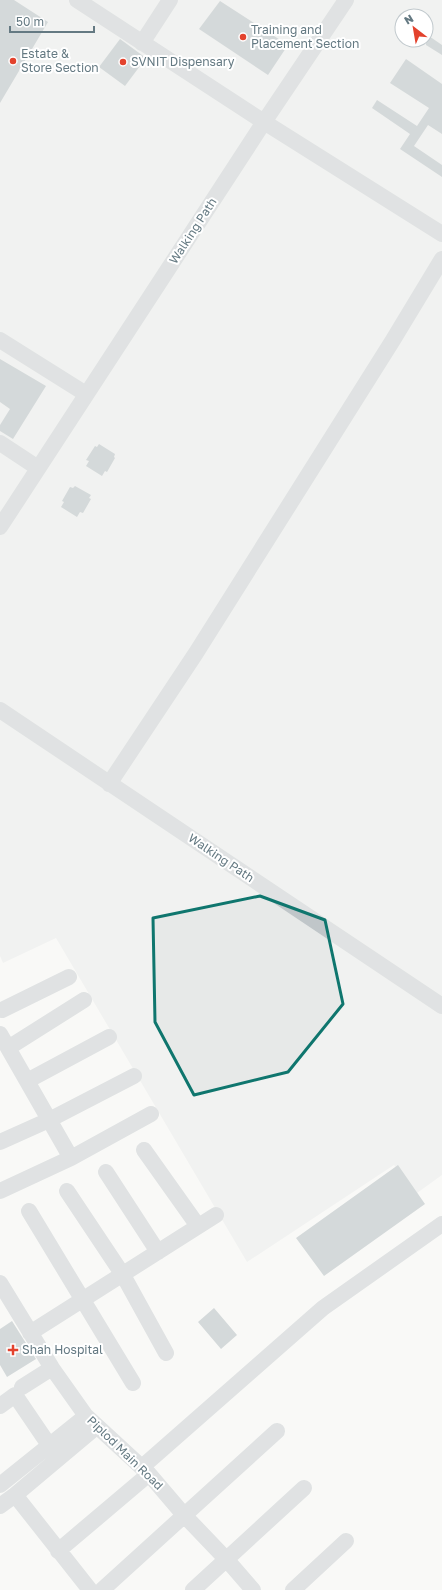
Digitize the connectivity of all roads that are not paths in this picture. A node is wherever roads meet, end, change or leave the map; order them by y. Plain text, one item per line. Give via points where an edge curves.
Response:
1 (77, 0) edge
2 (170, 0) edge
3 (346, 0) edge
4 (142, 43) junction
5 (264, 122) junction
6 (442, 234) edge
7 (442, 259) edge
8 (0, 340) edge
9 (86, 394) junction
10 (0, 443) edge
11 (38, 468) junction
12 (0, 527) edge
13 (0, 710) edge
14 (109, 783) junction
15 (69, 977) dead end
16 (84, 1000) dead end
17 (442, 1006) edge
18 (1, 1009) edge
19 (0, 1032) edge
20 (109, 1037) dead end
21 (8, 1048) junction
22 (134, 1076) dead end
23 (27, 1081) junction
24 (151, 1114) dead end
25 (49, 1120) junction
26 (0, 1142) edge
27 (144, 1150) dead end
28 (71, 1158) junction
29 (106, 1172) dead end
30 (0, 1191) edge
31 (67, 1191) dead end
32 (29, 1211) dead end
33 (216, 1215) dead end
34 (442, 1224) edge
35 (198, 1226) junction
36 (158, 1252) junction
37 (123, 1275) junction
38 (0, 1284) edge
39 (83, 1301) junction
40 (30, 1333) junction
41 (166, 1353) dead end
42 (52, 1368) junction
43 (133, 1383) dead end
44 (22, 1387) dead end
45 (0, 1406) edge
46 (91, 1421) junction
47 (277, 1430) dead end
48 (49, 1445) junction
49 (145, 1470) junction
50 (0, 1485) edge
51 (304, 1488) dead end
52 (15, 1495) junction
53 (0, 1506) edge
54 (184, 1516) junction
55 (346, 1541) dead end
56 (58, 1551) junction
57 (227, 1560) junction
58 (90, 1590) edge
59 (102, 1590) edge
60 (193, 1590) edge
61 (253, 1590) edge
62 (293, 1590) edge

1 - 4 street
2 - 4 street
3 - 5 street, Walking Path
4 - 5 street
5 - 6 street
5 - 9 street, Walking Path
7 - 14 street via 196,653
8 - 9 street
9 - 11 street, Walking Path
10 - 11 street
11 - 12 street, Walking Path
13 - 14 street, Walking Path
14 - 17 street, Walking Path
15 - 18 street
16 - 21 street
18 - 19 street via 7,1024
19 - 21 street
20 - 23 street
21 - 23 street
22 - 25 street
23 - 25 street
24 - 28 street
25 - 26 street
25 - 28 street
27 - 35 street
28 - 30 street
29 - 36 street
31 - 37 street
32 - 39 street
33 - 35 street
34 - 49 street via 323,1308
35 - 36 street
36 - 37 street
37 - 39 street
37 - 41 street
38 - 40 street, Piplod Main Road
39 - 40 street
39 - 43 street
40 - 42 street, Piplod Main Road
42 - 44 street
42 - 46 street, Piplod Main Road
45 - 48 street via 15,1395
46 - 48 street
46 - 49 street, Piplod Main Road
46 - 52 street
47 - 54 street
48 - 50 street
49 - 54 street, Piplod Main Road
49 - 56 street
51 - 57 street
52 - 53 street
52 - 56 street
54 - 57 street, Piplod Main Road
54 - 59 street
55 - 62 street
56 - 58 street
57 - 60 street
57 - 61 street, Piplod Main Road

